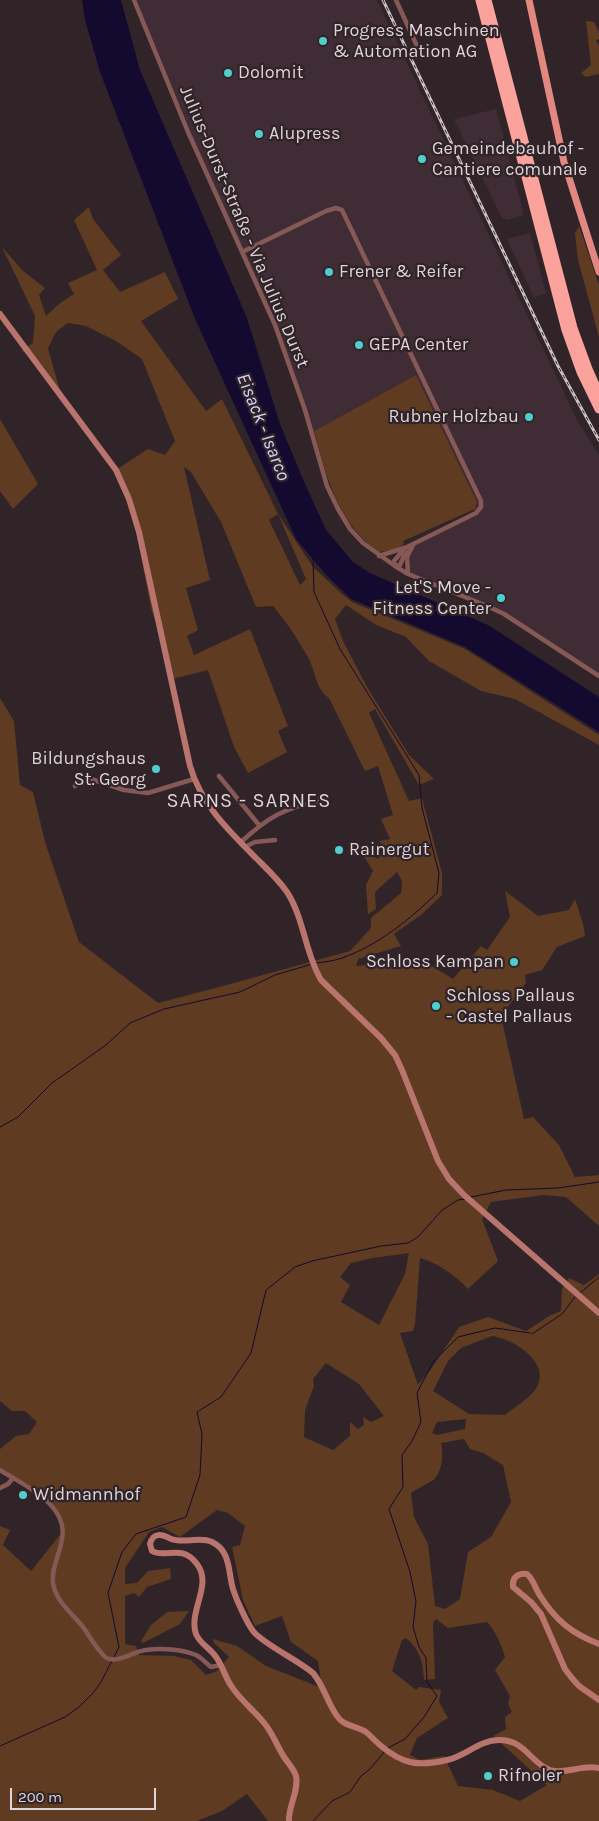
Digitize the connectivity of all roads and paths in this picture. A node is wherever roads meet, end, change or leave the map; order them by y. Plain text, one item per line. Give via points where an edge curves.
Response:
1 (134, 0) edge
2 (396, 0) edge
3 (480, 0) edge
4 (487, 0) edge
5 (529, 0) edge
6 (422, 57) dead end
7 (242, 252) junction
8 (599, 272) edge
9 (0, 314) edge
10 (599, 394) edge
11 (599, 409) edge
12 (407, 550) junction
13 (379, 556) junction
14 (395, 566) junction
15 (408, 574) junction
16 (599, 676) edge
17 (219, 776) dead end
18 (194, 779) junction
19 (75, 786) dead end
20 (321, 801) dead end
21 (259, 825) junction
22 (275, 840) dead end
23 (243, 845) junction
24 (599, 1313) edge
25 (0, 1470) edge
26 (13, 1478) junction
27 (0, 1488) edge
28 (599, 1644) edge
29 (221, 1665) junction
30 (599, 1700) edge
31 (599, 1768) edge
32 (288, 1821) edge

1 - 7 street, Julius-Durst-Straße - Via Julius Durst
2 - 6 street
3 - 11 highway via 566,330
4 - 10 highway via 573,328
5 - 8 main road via 564,162
7 - 12 street via 326,211 342,210 481,501 476,513
7 - 13 street, Julius-Durst-Straße - Via Julius Durst via 292,370 327,486 350,529
9 - 18 street via 116,470 129,499
12 - 13 street
12 - 14 street via 400,565
12 - 15 street
13 - 14 street, Julius-Durst-Straße - Via Julius Durst
14 - 15 street, Julius-Durst-Straße - Via Julius Durst
15 - 16 street, Julius-Durst-Straße - Via Julius Durst via 504,614
17 - 21 street
18 - 19 street via 148,793 124,790 88,778
18 - 23 street via 215,814
20 - 21 street via 282,811
21 - 23 street
22 - 23 street
23 - 24 street via 286,891 293,903 315,971 321,980 395,1055 449,1179 464,1196
25 - 26 street
26 - 27 street
26 - 29 street via 39,1493 58,1516 63,1531 53,1585 58,1598 103,1655 113,1660 158,1649 194,1654 211,1667
28 - 30 street via 571,1632 546,1605 527,1574 515,1576 513,1587 541,1614 565,1669 579,1686
29 - 31 street via 196,1633 194,1616 202,1581 199,1566 182,1553 152,1551 150,1541 156,1535 184,1541 203,1539 222,1549 229,1565 233,1591 254,1632 313,1673 341,1722 365,1732 395,1756 423,1764 447,1760 488,1741 506,1740 522,1746 542,1766 552,1770 587,1766
29 - 32 street via 232,1688 265,1724 295,1773 297,1785

